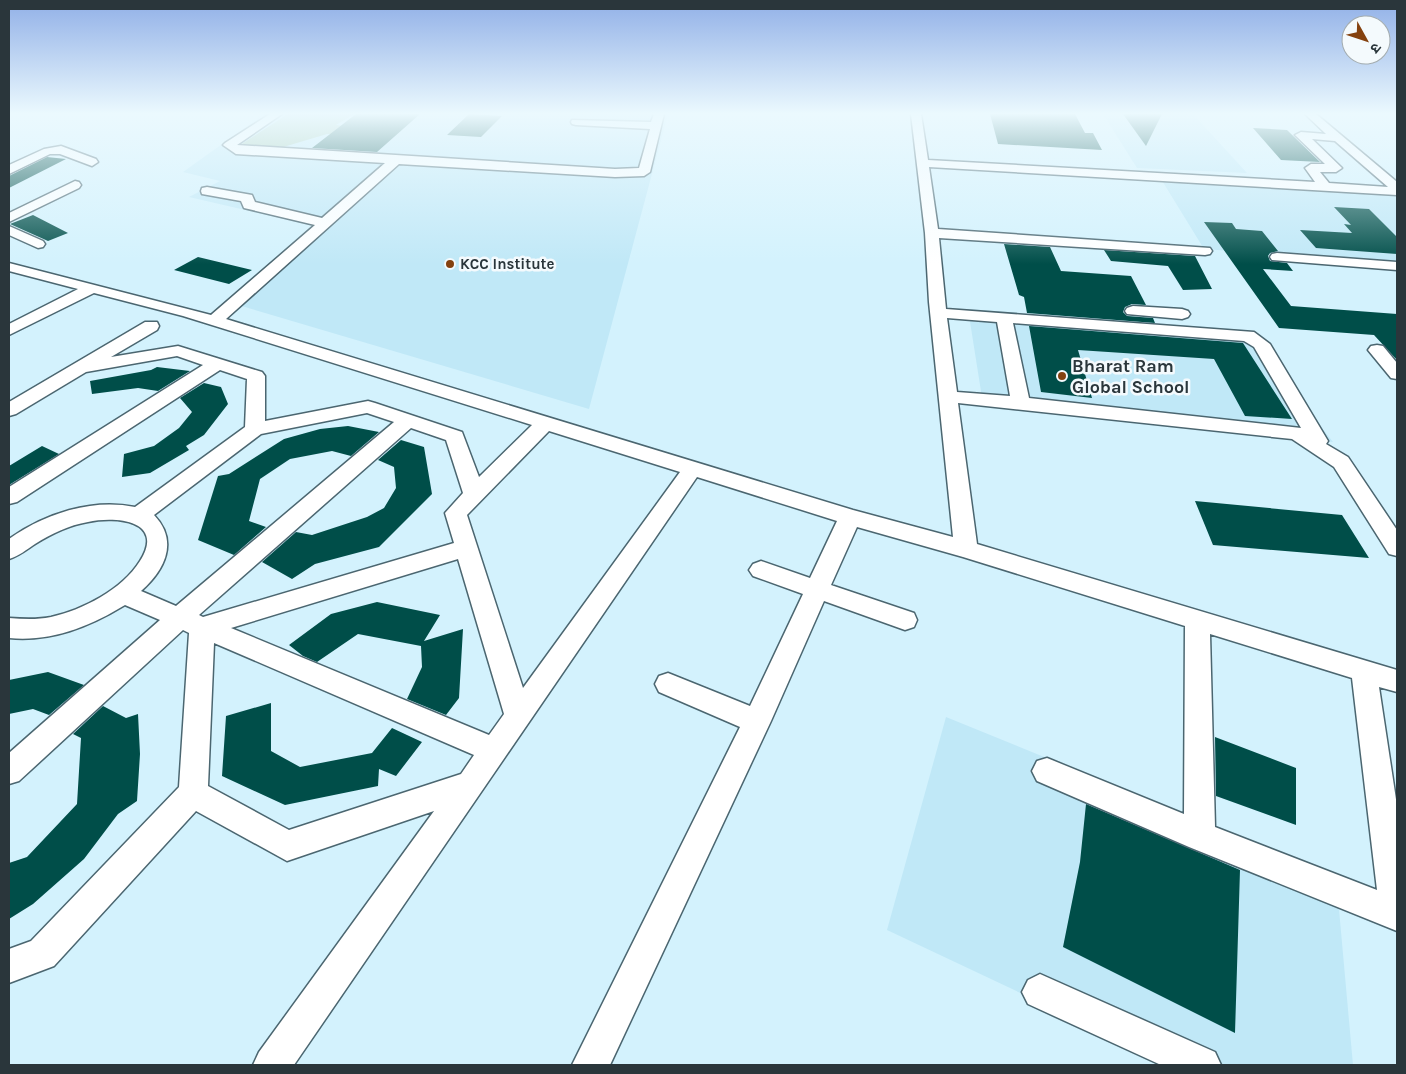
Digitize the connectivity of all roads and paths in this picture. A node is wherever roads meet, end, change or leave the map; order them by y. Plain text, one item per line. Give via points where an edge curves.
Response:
1 (21, 164) edge
2 (391, 164) edge
3 (465, 164) edge
4 (646, 164) edge
5 (924, 164) edge
6 (944, 164) edge
7 (1332, 164) edge
8 (1369, 164) edge
9 (9, 170) edge
10 (75, 185) dead end
11 (1325, 186) junction
12 (1397, 189) edge
13 (207, 191) dead end
14 (9, 218) edge
15 (325, 223) junction
16 (9, 230) edge
17 (932, 233) junction
18 (38, 244) dead end
19 (1205, 251) dead end
20 (1277, 257) dead end
21 (1397, 266) edge
22 (9, 267) edge
23 (92, 288) junction
24 (938, 308) junction
25 (1182, 314) dead end
26 (1004, 318) junction
27 (214, 320) junction
28 (151, 326) dead end
29 (9, 330) edge
30 (1397, 352) edge
31 (218, 364) junction
32 (83, 367) junction
33 (1397, 374) edge
34 (949, 397) junction
35 (1021, 403) junction
36 (9, 410) edge
37 (408, 420) junction
38 (545, 423) junction
39 (255, 429) junction
40 (1295, 433) junction
41 (693, 468) junction
42 (474, 495) junction
43 (9, 497) edge
44 (139, 515) junction
45 (850, 517) junction
46 (11, 546) edge
47 (466, 548) junction
48 (1397, 548) edge
49 (966, 549) junction
50 (762, 570) dead end
51 (816, 590) junction
52 (123, 594) junction
53 (1197, 619) junction
54 (905, 620) dead end
55 (190, 622) junction
56 (9, 628) edge
57 (1364, 670) junction
58 (1397, 681) edge
59 (668, 684) dead end
60 (518, 717) junction
61 (756, 721) junction
62 (494, 750) junction
63 (9, 771) edge
64 (1048, 771) dead end
65 (471, 784) junction
66 (193, 793) junction
67 (1389, 800) edge
68 (1200, 836) junction
69 (1397, 914) edge
70 (9, 966) edge
71 (1040, 992) dead end
72 (272, 1065) edge
73 (592, 1065) edge
74 (1202, 1065) edge

1 - 9 street
2 - 15 street
3 - 4 street via 615,173 644,172
5 - 17 street
6 - 11 street
7 - 11 street via 1336,168 1311,168
8 - 12 street
10 - 14 street
11 - 12 street
13 - 15 street via 247,198 249,205
15 - 27 street
16 - 18 street
17 - 19 street
17 - 24 street
20 - 21 street
22 - 23 street
23 - 27 street
23 - 29 street
24 - 25 street
24 - 26 street
24 - 34 street
26 - 35 street
26 - 40 street via 1248,336 1261,344 1318,441
27 - 38 street
28 - 32 street
30 - 33 street via 1377,350
31 - 32 street via 178,351
31 - 39 street via 256,376
31 - 43 street
32 - 36 street
34 - 35 street
34 - 49 street
35 - 40 street
37 - 39 street via 368,407
37 - 42 street via 455,436
37 - 55 street
38 - 41 street
38 - 42 street
39 - 44 street
40 - 48 street via 1341,462
41 - 45 street
41 - 60 street
42 - 47 street via 456,513
44 - 46 street via 115,512 84,515 50,525
44 - 52 street via 154,529 157,547 147,569
45 - 49 street
45 - 51 street
47 - 55 street
47 - 60 street
49 - 53 street
50 - 51 street
51 - 54 street
51 - 61 street
52 - 55 street
52 - 56 street via 91,613 53,626
53 - 57 street
53 - 68 street
55 - 62 street
55 - 63 street
55 - 66 street
57 - 58 street
57 - 67 street
59 - 61 street
60 - 62 street
61 - 73 street
62 - 65 street
64 - 68 street
65 - 66 street via 287,846
65 - 72 street
66 - 70 street via 42,954
67 - 69 street
68 - 69 street
71 - 74 street

